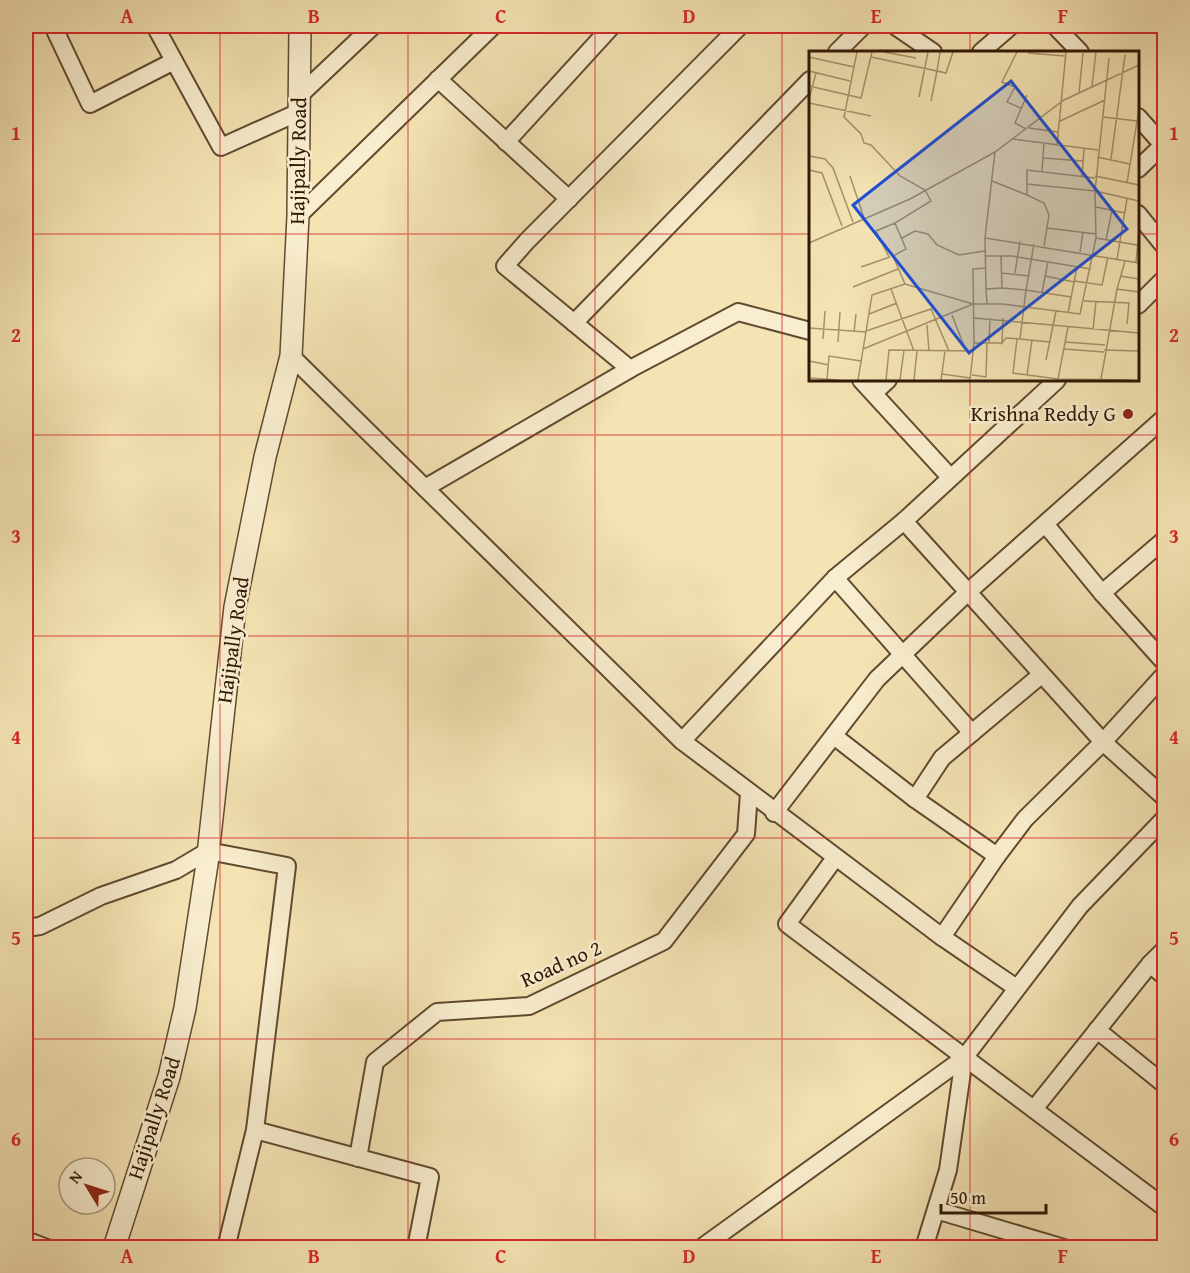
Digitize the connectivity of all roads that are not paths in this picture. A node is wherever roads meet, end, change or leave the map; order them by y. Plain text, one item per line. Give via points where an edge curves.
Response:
1 (53, 26) edge
2 (155, 26) edge
3 (300, 26) edge
4 (373, 26) edge
5 (493, 26) edge
6 (612, 26) edge
7 (740, 26) edge
8 (863, 26) edge
9 (895, 26) edge
10 (1011, 26) edge
11 (1055, 26) edge
12 (838, 51) edge
13 (932, 51) edge
14 (982, 51) edge
15 (1079, 51) edge
16 (174, 61) junction
17 (438, 79) junction
18 (809, 81) edge
19 (299, 104) junction
20 (1139, 119) edge
21 (506, 142) junction
22 (1164, 145) edge
23 (1139, 167) edge
24 (569, 199) junction
25 (298, 216) junction
26 (1139, 216) edge
27 (1164, 246) edge
28 (1164, 279) edge
29 (1139, 303) edge
30 (574, 323) junction
31 (809, 331) edge
32 (291, 356) junction
33 (630, 369) junction
34 (862, 381) edge
35 (887, 381) edge
36 (1056, 381) edge
37 (874, 393) junction
38 (1164, 418) edge
39 (950, 477) junction
40 (425, 488) junction
41 (904, 521) junction
42 (1046, 525) junction
43 (1164, 540) edge
44 (835, 578) junction
45 (968, 592) junction
46 (1102, 593) junction
47 (902, 656) junction
48 (1164, 662) edge
49 (1041, 675) junction
50 (1164, 675) edge
51 (972, 733) junction
52 (834, 736) junction
53 (682, 741) junction
54 (1103, 742) junction
55 (749, 793) junction
56 (1164, 797) edge
57 (915, 798) junction
58 (774, 813) junction
59 (1164, 819) edge
60 (208, 851) junction
61 (998, 856) junction
62 (835, 858) junction
63 (26, 928) edge
64 (942, 937) junction
65 (1164, 950) edge
66 (1150, 964) junction
67 (1164, 976) edge
68 (1015, 987) junction
69 (1097, 1030) junction
70 (964, 1058) junction
71 (1164, 1084) edge
72 (1034, 1109) junction
73 (255, 1130) junction
74 (357, 1158) junction
75 (1163, 1204) edge
76 (936, 1210) junction
77 (26, 1240) edge
78 (47, 1248) edge
79 (114, 1248) edge
80 (226, 1248) edge
81 (416, 1248) edge
82 (701, 1248) edge
83 (924, 1248) edge
84 (1064, 1248) edge

1 - 16 street via 90,104
2 - 16 street
3 - 19 street, Hajipally Road
4 - 19 street
5 - 17 street
6 - 21 street
7 - 24 street
8 - 12 street
9 - 13 street
10 - 14 street
11 - 15 street
16 - 19 street via 222,147
17 - 21 street
17 - 25 street
18 - 30 street
19 - 25 street, Hajipally Road
20 - 22 street
21 - 24 street
22 - 23 street
24 - 30 street via 506,266
25 - 32 street, Hajipally Road
26 - 27 street
28 - 29 street
30 - 33 street
31 - 33 street via 738,312
32 - 40 street
32 - 60 street, Hajipally Road via 265,457 235,607
33 - 40 street
34 - 37 street
35 - 37 street
36 - 39 street
37 - 39 street
38 - 42 street
39 - 41 street
40 - 53 street
41 - 44 street
41 - 45 street
42 - 45 street
42 - 46 street
43 - 46 street
44 - 47 street
44 - 53 street
45 - 47 street
45 - 49 street
46 - 48 street
47 - 51 street
47 - 52 street via 877,679
49 - 51 street
49 - 54 street
50 - 54 street
51 - 57 street via 942,759
52 - 57 street
52 - 58 street
53 - 55 street
54 - 56 street
54 - 61 street via 1025,819
55 - 58 street
55 - 74 street, Road no 2 via 746,834 664,941 529,1006 437,1012 375,1062
57 - 61 street
58 - 62 street
59 - 68 street via 1080,906
60 - 63 street via 176,870 101,896 40,926
60 - 73 street via 287,866
60 - 79 street, Hajipally Road via 194,963 174,1058
61 - 64 street
62 - 64 street
62 - 70 street via 787,924
64 - 68 street
65 - 66 street
66 - 67 street
66 - 69 street
68 - 70 street
69 - 71 street
69 - 72 street
70 - 72 street
70 - 76 street via 948,1170
70 - 82 street
72 - 75 street
73 - 74 street
73 - 80 street
74 - 81 street via 430,1177
76 - 83 street
76 - 84 street
77 - 78 street

